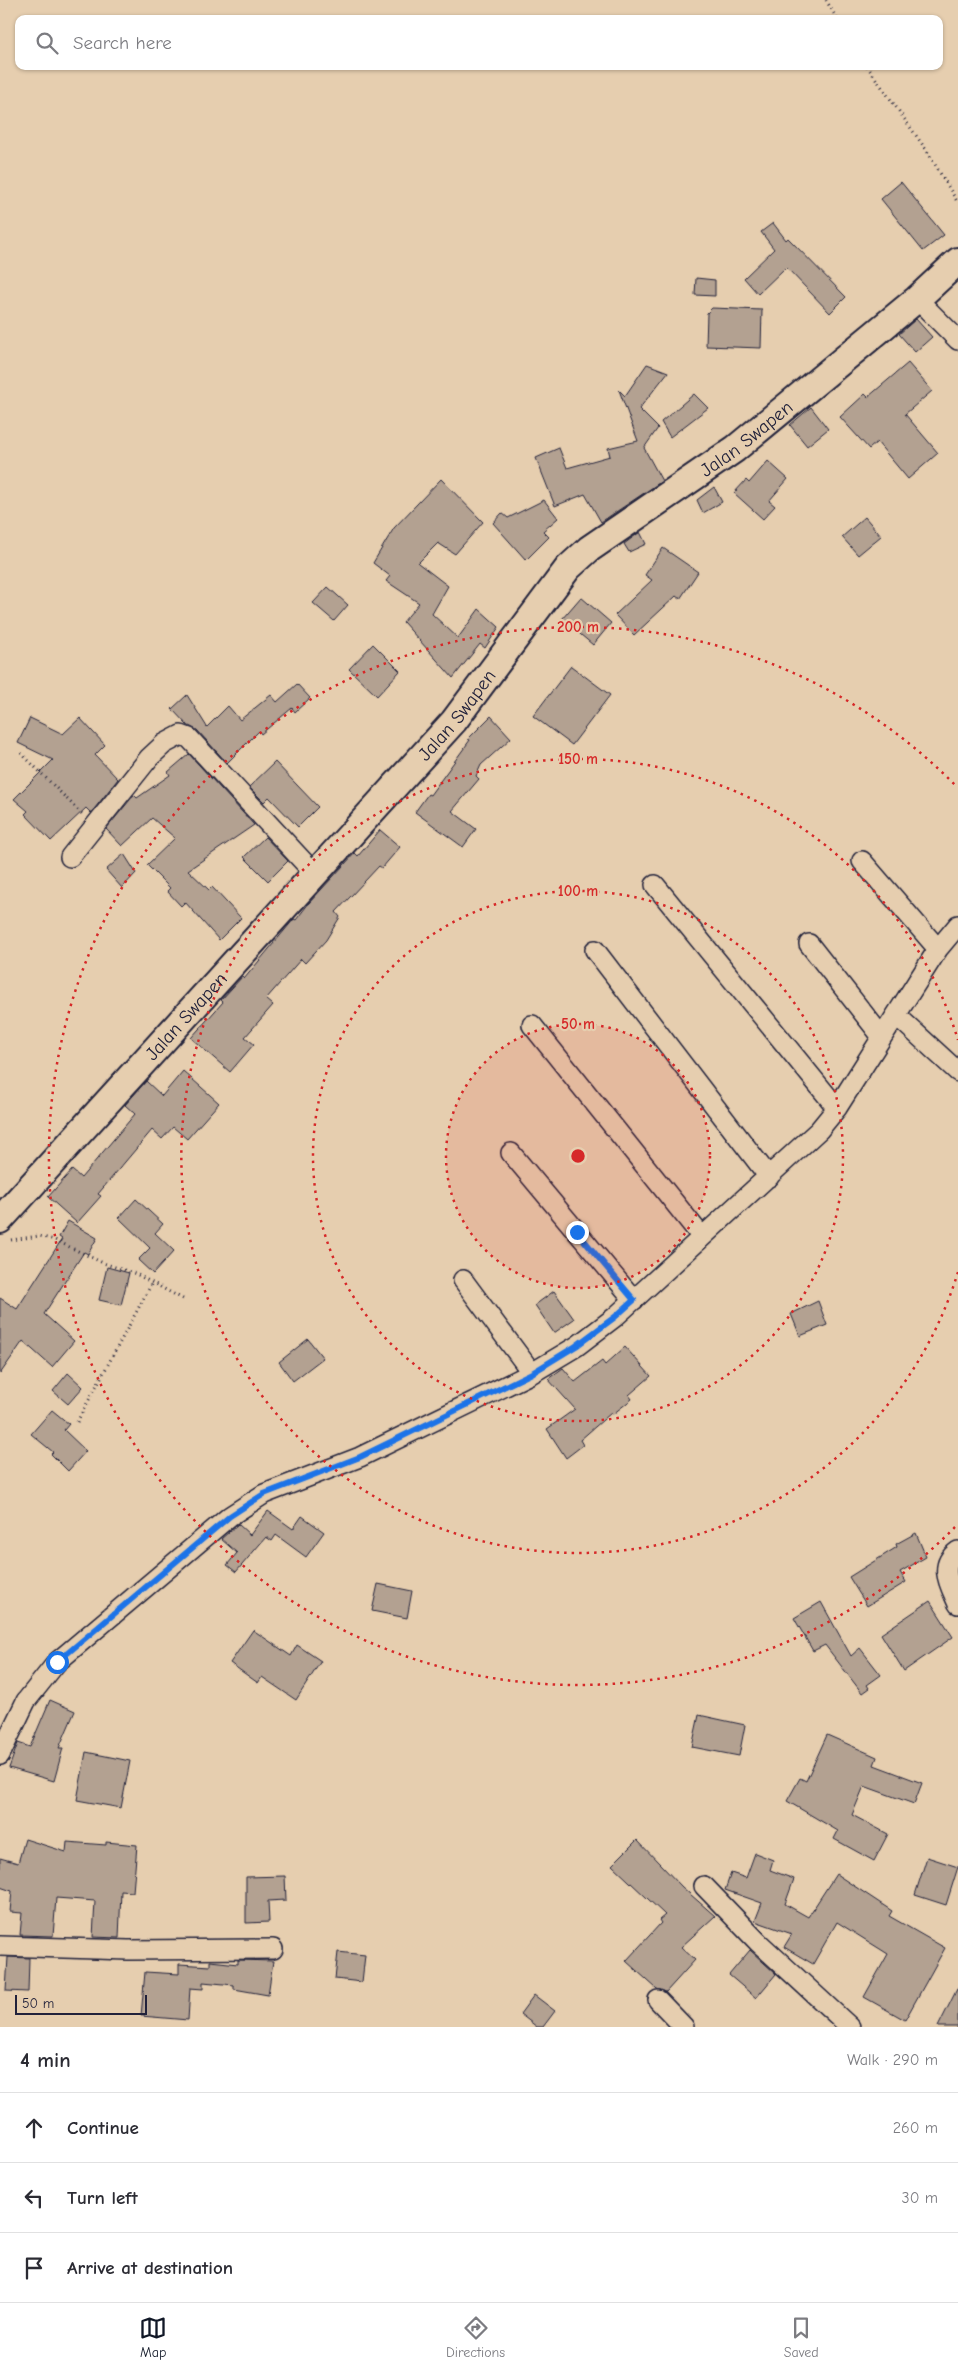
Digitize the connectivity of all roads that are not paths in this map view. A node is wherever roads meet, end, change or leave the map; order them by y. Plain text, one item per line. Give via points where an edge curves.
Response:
1 (958, 261) edge
2 (917, 299) junction
3 (958, 340) edge
4 (70, 856) dead end
5 (862, 861) dead end
6 (314, 874) junction
7 (654, 885) dead end
8 (958, 924) edge
9 (809, 944) dead end
10 (938, 949) junction
11 (595, 950) dead end
12 (896, 1015) junction
13 (532, 1025) dead end
14 (882, 1037) junction
15 (958, 1072) edge
16 (837, 1108) junction
17 (511, 1153) dead end
18 (769, 1177) junction
19 (5, 1230) edge
20 (702, 1237) junction
21 (463, 1280) dead end
22 (634, 1300) junction
23 (532, 1373) junction
24 (958, 1551) edge
25 (958, 1604) edge
26 (0, 1755) edge
27 (704, 1886) dead end
28 (0, 1946) edge
29 (273, 1949) dead end
30 (658, 2000) dead end
31 (684, 2027) edge
32 (850, 2027) edge

1 - 2 main road, Jalan Swapen
2 - 3 street
2 - 6 main road, Jalan Swapen via 735,449 589,549 568,568 454,721
4 - 6 street via 149,758 164,744 181,735 189,738
5 - 10 street
6 - 19 main road, Jalan Swapen
7 - 16 street
8 - 10 street
9 - 14 street
10 - 12 street
11 - 18 street
12 - 14 street
12 - 15 street
13 - 20 street
14 - 16 street
16 - 18 street via 819,1130
17 - 22 street
18 - 20 street
20 - 22 street
21 - 23 street
22 - 23 street via 576,1346
23 - 26 street via 360,1457 264,1494 230,1516 57,1662 26,1701
24 - 25 street via 949,1559 947,1566 949,1585
27 - 32 street via 758,1942
28 - 29 street via 128,1950
30 - 31 street

